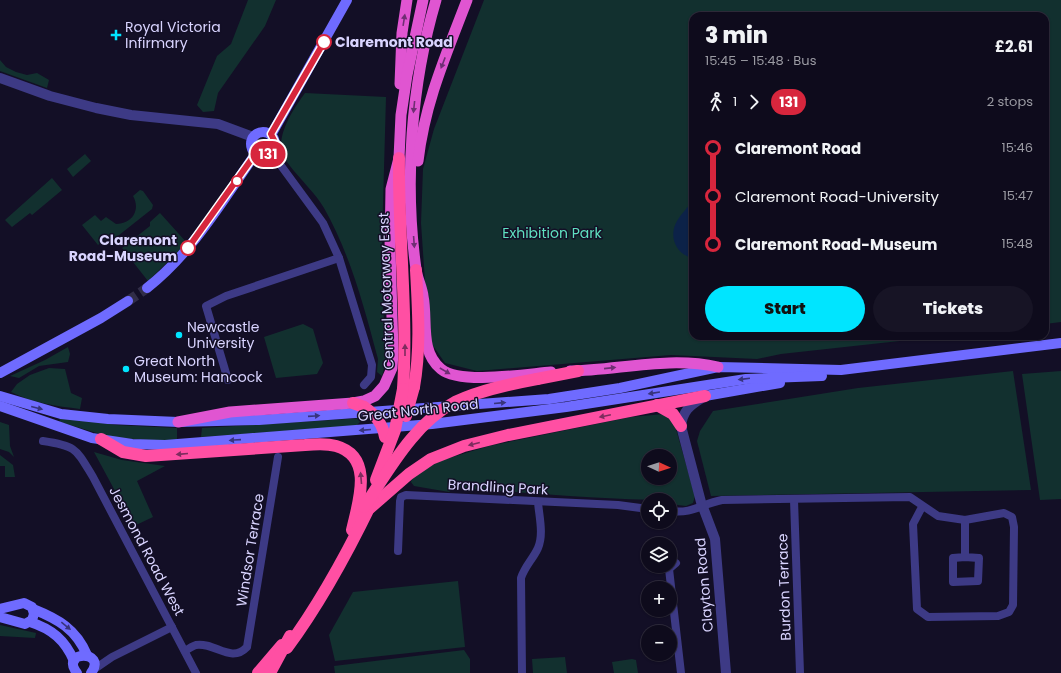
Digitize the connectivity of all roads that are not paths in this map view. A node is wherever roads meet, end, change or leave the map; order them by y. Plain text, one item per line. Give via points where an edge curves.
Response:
1 (347, 0) edge
2 (407, 0) edge
3 (423, 0) edge
4 (436, 0) edge
5 (467, 0) edge
6 (0, 78) edge
7 (401, 115) junction
8 (271, 134) junction
9 (253, 137) junction
10 (271, 152) junction
11 (256, 153) junction
12 (399, 158) joint
13 (412, 188) junction
14 (394, 215) junction
15 (339, 258) junction
16 (416, 270) junction
17 (147, 288) tunnel mouth
18 (128, 301) tunnel mouth
19 (1061, 343) edge
20 (718, 367) junction
21 (842, 370) junction
22 (578, 371) joint
23 (0, 373) edge
24 (558, 373) junction
25 (825, 376) junction
26 (228, 380) dead end
27 (364, 385) dead end
28 (408, 388) junction
29 (0, 396) edge
30 (705, 396) junction
31 (359, 405) junction
32 (657, 405) junction
33 (0, 406) edge
34 (0, 411) edge
35 (14, 412) junction
36 (178, 422) junction
37 (681, 426) junction
38 (101, 440) junction
39 (43, 441) dead end
40 (278, 457) dead end
41 (382, 482) junction
42 (794, 500) junction
43 (538, 502) junction
44 (703, 506) junction
45 (367, 507) junction
46 (922, 507) junction
47 (641, 509) edge
48 (677, 512) edge
49 (965, 520) junction
50 (352, 530) junction
51 (398, 551) dead end
52 (965, 557) dead end
53 (669, 573) edge
54 (18, 605) junction
55 (0, 609) edge
56 (33, 609) junction
57 (0, 617) edge
58 (310, 617) junction
59 (19, 622) junction
60 (30, 622) junction
61 (172, 627) junction
62 (290, 636) junction
63 (185, 651) junction
64 (88, 656) junction
65 (112, 656) junction
66 (74, 660) junction
67 (75, 672) edge
68 (92, 672) edge
69 (196, 673) edge
70 (258, 673) edge
71 (269, 673) edge
72 (275, 673) edge
73 (522, 673) edge
74 (680, 673) edge
75 (726, 673) edge
76 (800, 673) edge

1 - 8 main road
7 -> 2 highway via 400,64
3 - 7 highway via 414,36
4 -> 13 highway via 416,91 412,127
5 -> 13 highway via 430,96
6 - 9 street via 50,96 101,109 131,115 218,124
7 - 12 highway
8 - 9 main road via 261,132
8 - 10 main road via 275,142
9 - 11 main road via 251,147
10 - 11 main road via 265,155
10 - 15 street via 323,223
11 - 17 main road via 192,244
12 - 14 highway, Central Motorway East via 394,188
13 -> 16 highway
28 -> 14 highway, Central Motorway East
14 - 31 highway via 392,368 384,386 375,396
15 - 26 street via 226,296 206,306
15 - 27 street via 372,365 371,377
16 -> 24 highway via 424,296 426,345 436,364 446,373 473,378
16 - 28 highway, Central Motorway East via 418,365
18 - 23 main road
19 - 21 main road, Great North Road
20 - 21 main road, Great North Road
22 -> 20 highway via 667,363 702,363
36 -> 20 main road, Great North Road via 259,420 549,399 620,388
21 - 25 main road, Great North Road
22 - 24 highway
24 - 45 highway, bridge via 483,391 455,402 442,411 410,440
25 - 30 main road
25 -> 38 main road, Great North Road via 746,379 566,407 387,428 181,444 132,444
28 - 41 highway, Central Motorway East, bridge via 404,424
28 - 45 highway, Central Motorway East, bridge
29 -> 36 main road, Great North Road via 61,414
30 - 32 highway
30 - 37 street via 688,407 682,416
31 - 36 highway via 230,412
31 - 41 highway, bridge via 371,411 381,424 385,437 386,466
32 - 37 highway via 672,414
32 -> 45 highway via 464,446 431,459
33 - 35 main road, Great North Road
34 - 35 main road
35 - 38 main road, Great North Road
37 - 44 street, Clayton Road
50 -> 38 highway via 362,489 360,470 350,454 337,446 305,445 146,456 123,452
39 - 61 street, Jesmond Road West via 69,446 78,452
40 - 63 street, Windsor Terrace via 247,647 234,655 207,645 195,645
41 - 45 highway, Central Motorway East
42 - 44 street via 722,500
42 - 46 street via 910,497
42 - 76 street, Burdon Terrace
43 - 47 street, Brandling Park
43 - 51 street, Brandling Park via 406,495 401,497 400,501
43 - 73 street via 541,537 521,578
44 - 48 street
44 - 75 street, Clayton Road via 715,539
45 - 50 highway, Central Motorway East
45 - 58 highway, Central Motorway East via 344,559
46 - 49 street via 938,516
46 - 49 street via 913,524 917,609 928,617 998,616 1009,612 1012,605 1012,517 1004,513
49 - 52 street
50 - 62 highway, Central Motorway East via 310,606
53 - 74 street
54 - 55 main road
54 - 56 main road via 27,604
54 - 59 main road via 14,615
56 - 60 main road via 34,617
56 -> 64 main road via 57,619 69,628
57 - 59 main road
58 - 71 highway, Central Motorway East
58 - 72 highway
59 - 60 main road
60 - 66 main road via 59,637
61 - 63 street, Jesmond Road West
61 - 65 street
62 - 70 highway, Central Motorway East, bridge
62 - 71 highway, bridge
63 - 69 street, Jesmond Road West
64 - 65 street
64 - 66 main road via 81,655
64 - 68 main road via 94,662
65 - 68 street
66 - 67 main road

